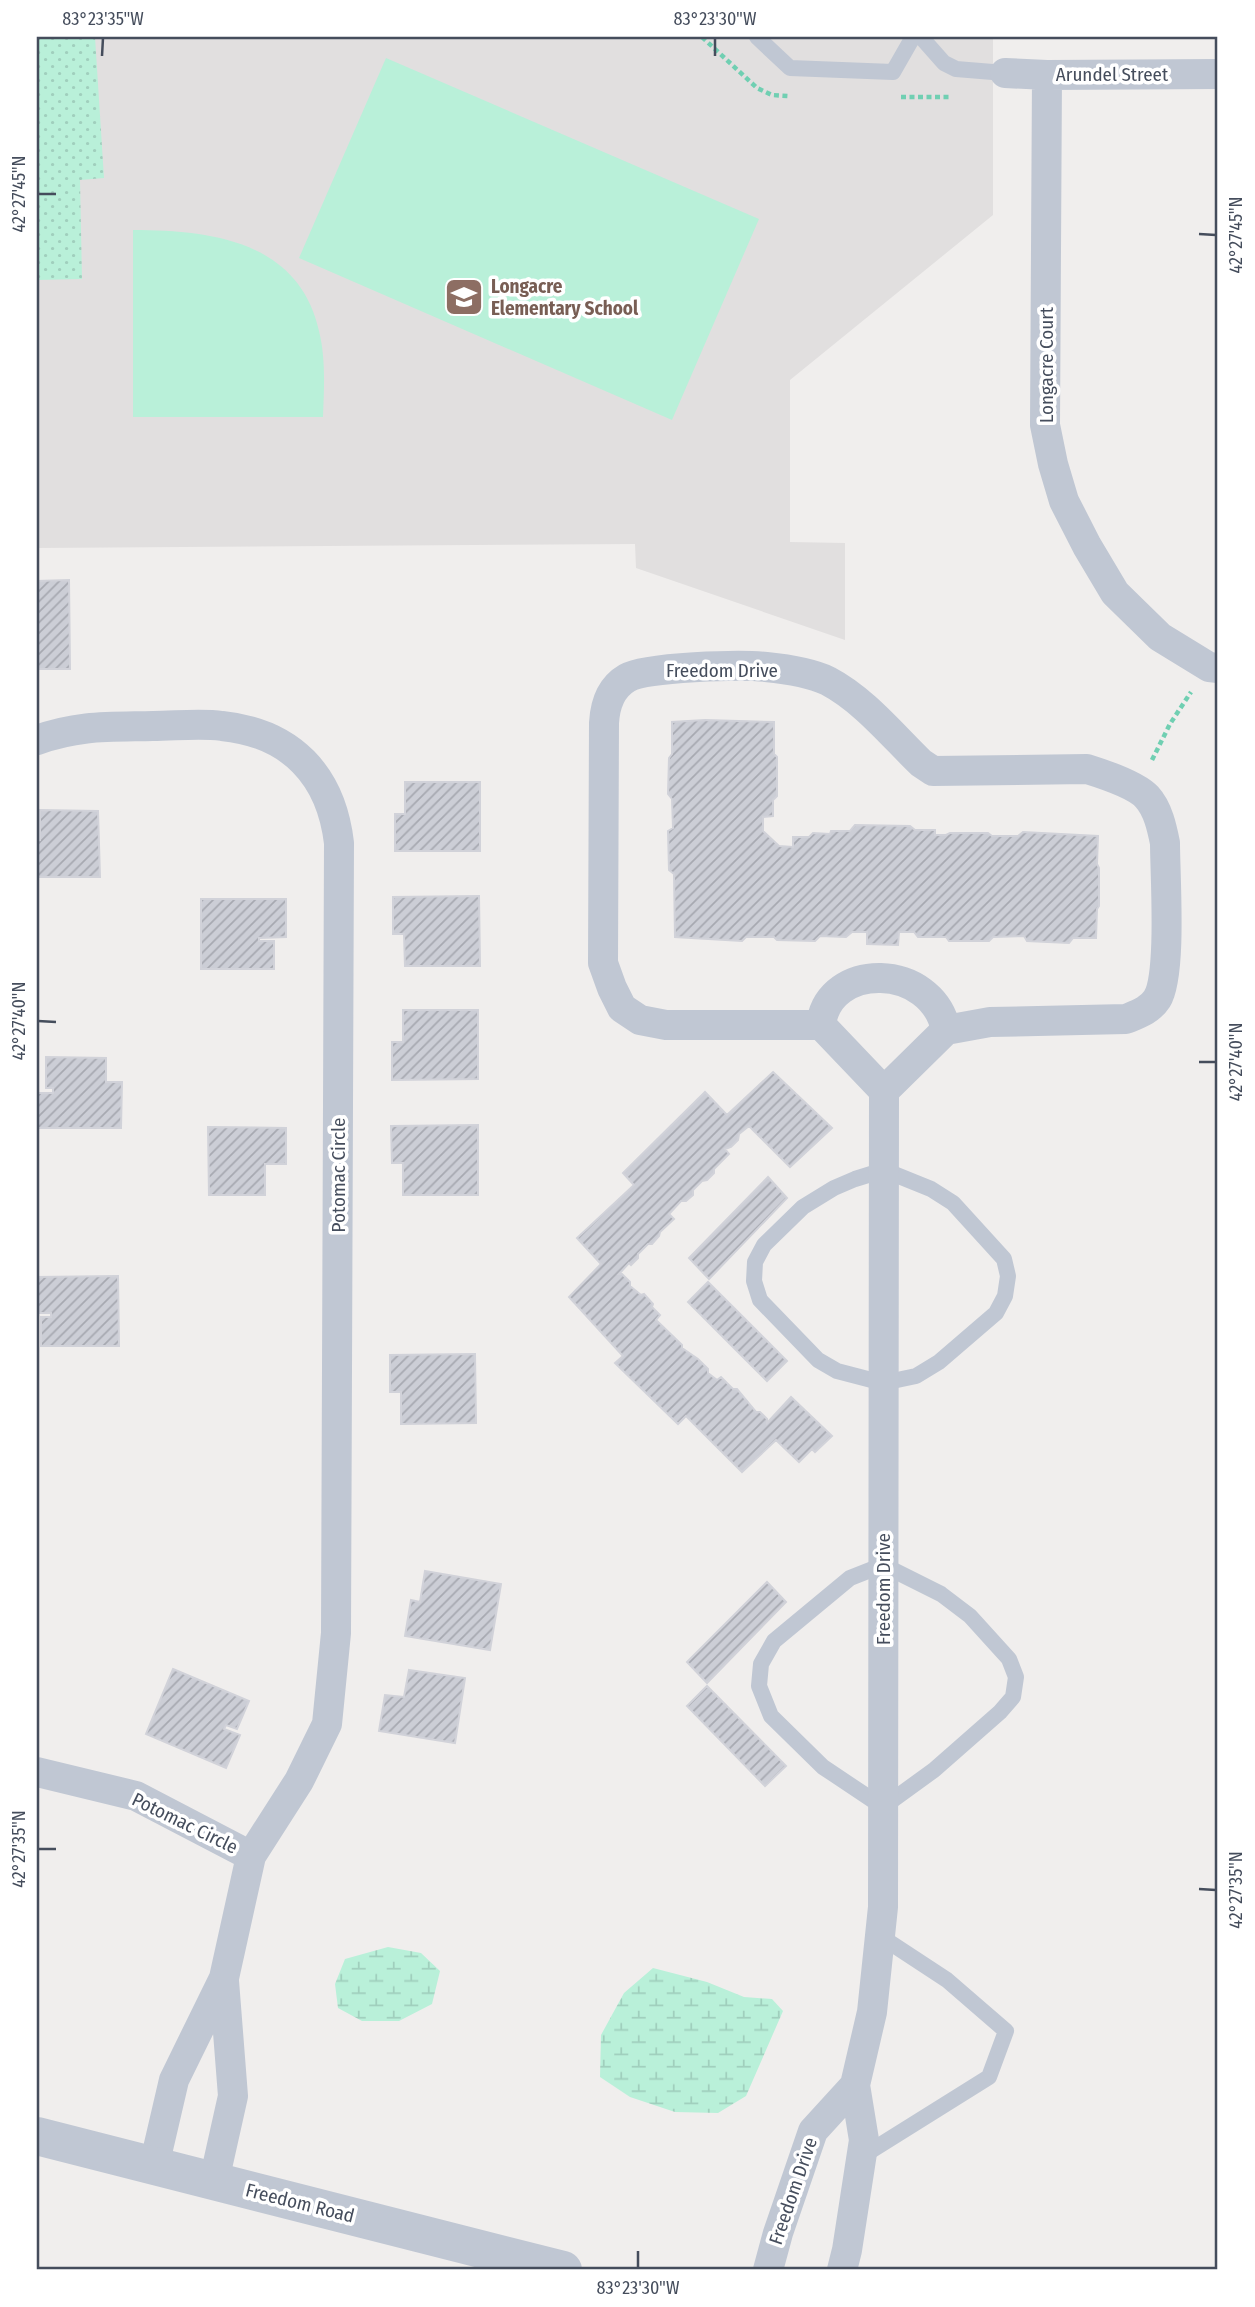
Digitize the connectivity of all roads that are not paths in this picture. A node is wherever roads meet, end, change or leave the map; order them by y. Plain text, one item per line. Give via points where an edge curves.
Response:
1 (757, 37) edge
2 (913, 37) edge
3 (921, 37) edge
4 (1005, 73) joint
5 (1218, 74) edge
6 (1047, 75) junction
7 (1208, 664) edge
8 (37, 740) edge
9 (821, 1025) junction
10 (946, 1030) junction
11 (884, 1091) junction
12 (884, 1170) junction
13 (883, 1382) junction
14 (883, 1565) junction
15 (37, 1772) edge
16 (883, 1807) junction
17 (251, 1856) junction
18 (880, 1936) junction
19 (224, 1979) junction
20 (855, 2085) junction
21 (37, 2136) edge
22 (861, 2157) junction
23 (154, 2166) junction
24 (214, 2181) junction
25 (563, 2270) edge
26 (768, 2270) edge
27 (842, 2270) edge

1 - 2 lane via 790,68 893,72
3 - 4 lane via 944,63 956,69
4 - 6 street, Arundel Street
5 - 6 street, Arundel Street
6 - 7 street, Longacre Court via 1045,425 1063,501 1115,593 1160,637
8 - 17 street, Potomac Circle via 87,727 220,726 251,731 279,743 317,775 336,819 336,1633 327,1724 299,1781
9 - 10 street via 822,1014 843,989 877,977 914,986 943,1015
9 - 10 street, Freedom Drive via 666,1025 640,1020 622,1008 603,963 604,723 612,692 627,677 658,669 762,666 796,671 826,680 849,694 933,771 1087,769 1146,797 1161,824 1165,843 1166,968 1157,999 1144,1012 1126,1019 990,1022
9 - 11 street
10 - 11 street
11 - 12 street, Freedom Drive
12 - 13 street, Freedom Drive
12 - 13 lane via 953,1203 1004,1259 1008,1276 996,1313 939,1362 916,1376
12 - 13 lane via 834,1188 803,1207 764,1245 755,1262 754,1281 760,1300 818,1360 837,1371
13 - 14 street, Freedom Drive
14 - 16 street, Freedom Drive
14 - 16 lane via 850,1578 774,1642 761,1664 759,1686 771,1716 822,1767
14 - 16 lane via 941,1594 970,1616 1009,1659 1016,1677 1013,1697 1000,1712 943,1763
15 - 17 street, Potomac Circle via 136,1796
16 - 18 street, Freedom Drive
17 - 19 street, Potomac Circle
18 - 20 street, Freedom Drive via 872,2012
18 - 22 lane via 947,1980 1006,2031 989,2077
19 - 23 street, Potomac Circle via 174,2080
19 - 24 street, Potomac Circle via 233,2096
20 - 22 street, Freedom Drive via 864,2140
20 - 26 street, Freedom Drive via 813,2131
21 - 23 street, Freedom Road
22 - 27 street, Freedom Drive
23 - 24 street, Freedom Road
24 - 25 street, Freedom Road

